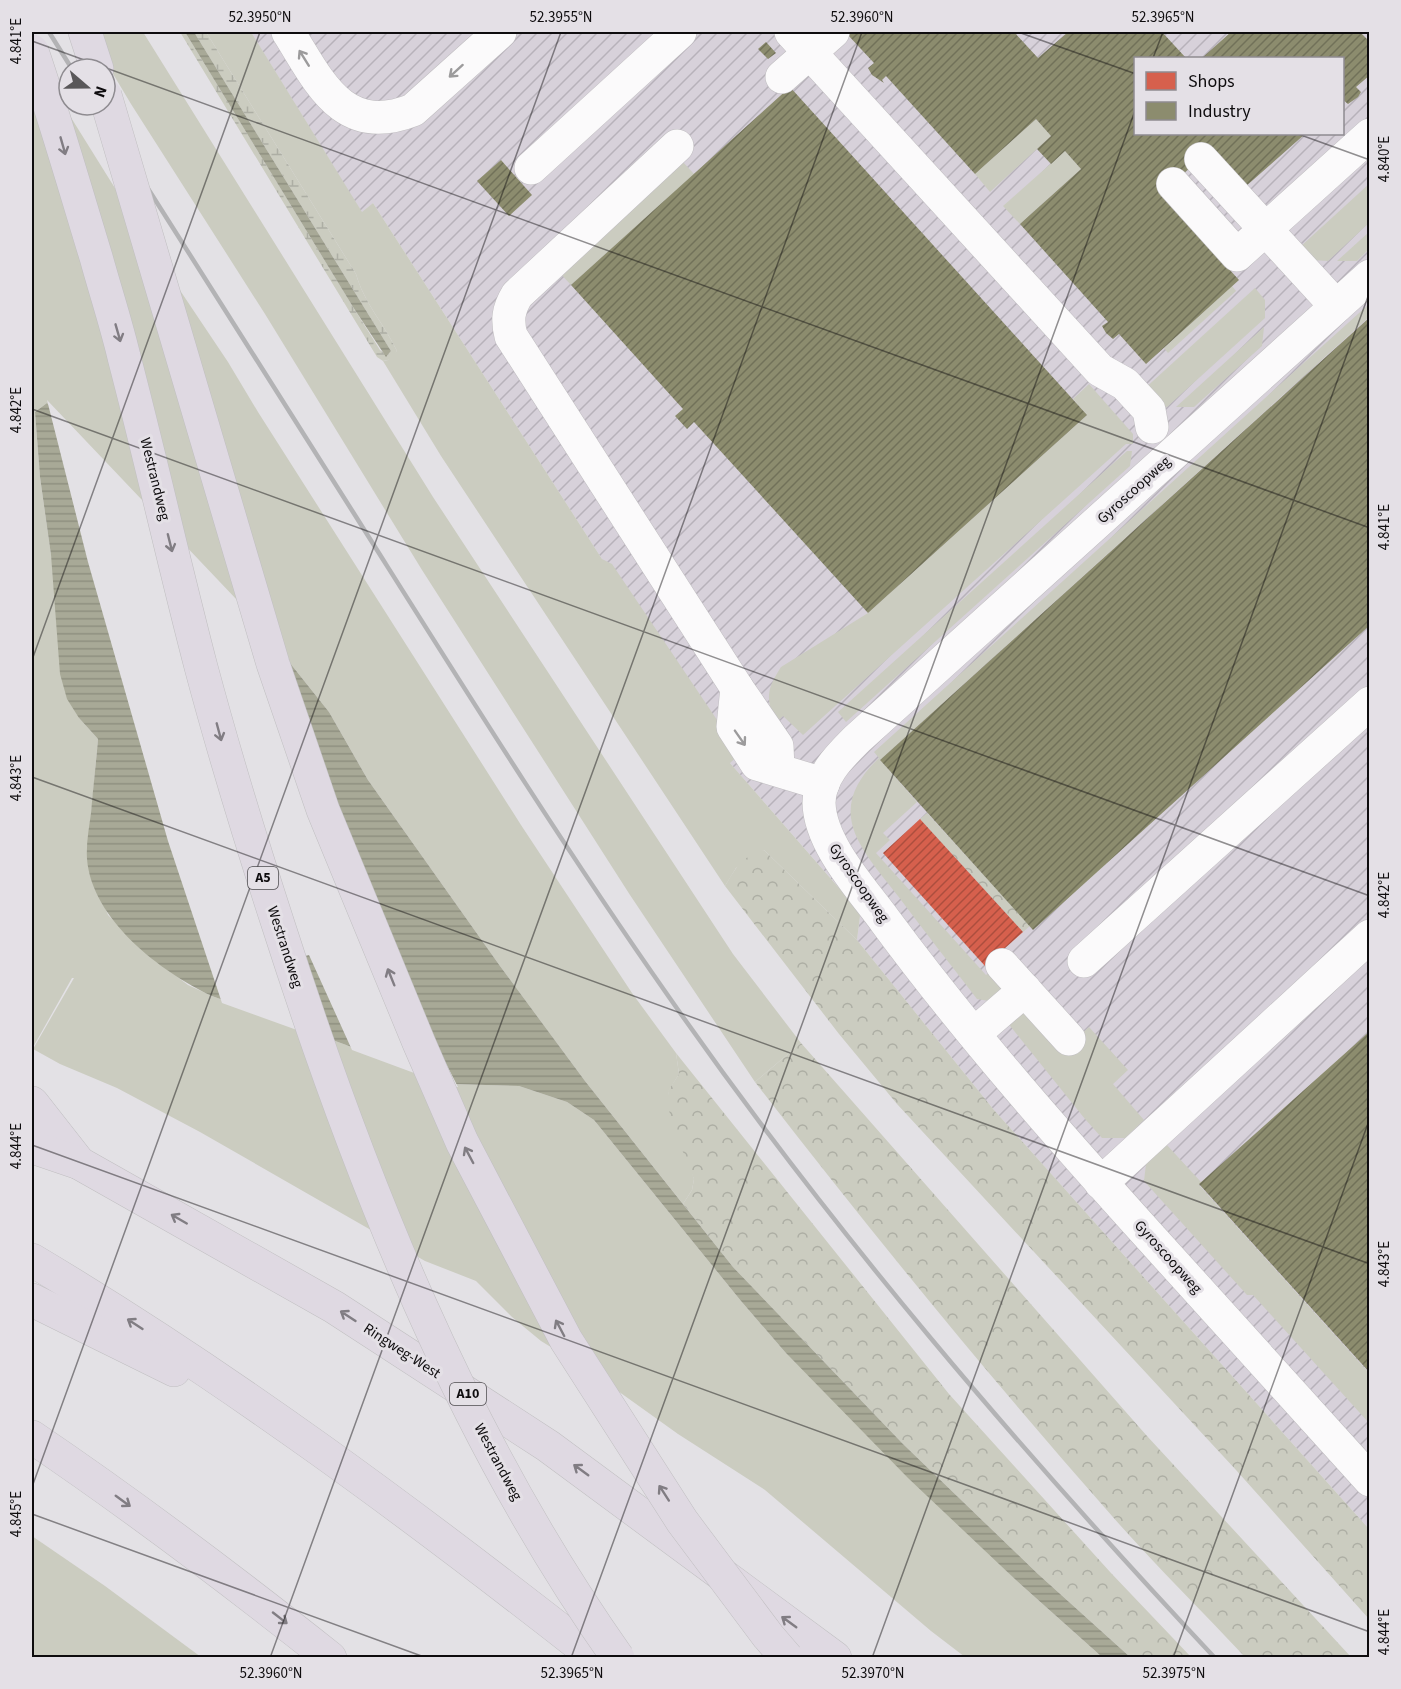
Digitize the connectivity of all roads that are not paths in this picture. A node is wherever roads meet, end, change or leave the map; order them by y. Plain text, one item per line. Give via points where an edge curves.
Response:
1 (85, 32) edge
2 (288, 32) edge
3 (500, 32) edge
4 (680, 32) edge
5 (811, 38) edge
6 (32, 51) edge
7 (93, 57) edge
8 (782, 77) dead end
9 (111, 117) edge
10 (1370, 135) edge
11 (677, 146) dead end
12 (1201, 159) dead end
13 (531, 168) dead end
14 (1173, 184) dead end
15 (1266, 229) junction
16 (1370, 276) edge
17 (1336, 306) junction
18 (1175, 453) junction
19 (1370, 703) edge
20 (823, 784) junction
21 (1370, 936) edge
22 (1084, 961) dead end
23 (1002, 965) dead end
24 (1025, 990) junction
25 (974, 1034) junction
26 (1069, 1039) dead end
27 (33, 1104) edge
28 (32, 1148) edge
29 (79, 1163) junction
30 (1101, 1183) junction
31 (32, 1260) edge
32 (32, 1300) edge
33 (288, 1426) junction
34 (32, 1437) edge
35 (1370, 1480) edge
36 (330, 1658) edge
37 (596, 1658) edge
38 (618, 1658) edge
39 (787, 1658) edge
40 (835, 1658) edge

1 - 7 highway
3 -> 2 street via 413,110 386,117 355,112 325,92
4 - 13 street
5 - 8 street
5 - 18 street via 1100,370 1125,384 1149,410 1152,427
6 -> 38 highway, Westrandweg / A5, bridge via 123,352 231,775 316,1042 375,1200 481,1430 543,1546
39 -> 9 highway, bridge via 682,1521 566,1340 462,1142 428,1065 322,810 273,664
10 - 15 street
11 - 20 street via 517,295 508,314 508,326 777,746 778,769
12 - 15 street
14 - 15 street via 1237,255
15 - 17 street
16 - 17 street, Gyroscoopweg
17 - 18 street, Gyroscoopweg
18 - 20 street, Gyroscoopweg via 858,739 830,769
19 - 22 street
20 - 25 street, Gyroscoopweg via 821,817 836,853
21 - 30 street
23 - 24 street
24 - 25 street
24 - 26 street
25 - 30 street, Gyroscoopweg
27 - 29 highway, A10
28 - 29 highway, Ringweg-West / A10
40 -> 29 highway, Ringweg-West / A10 via 548,1446 334,1307
30 - 35 street, Gyroscoopweg
33 -> 31 highway
32 - 33 highway
33 - 37 highway via 476,1563
34 -> 36 highway via 235,1583

